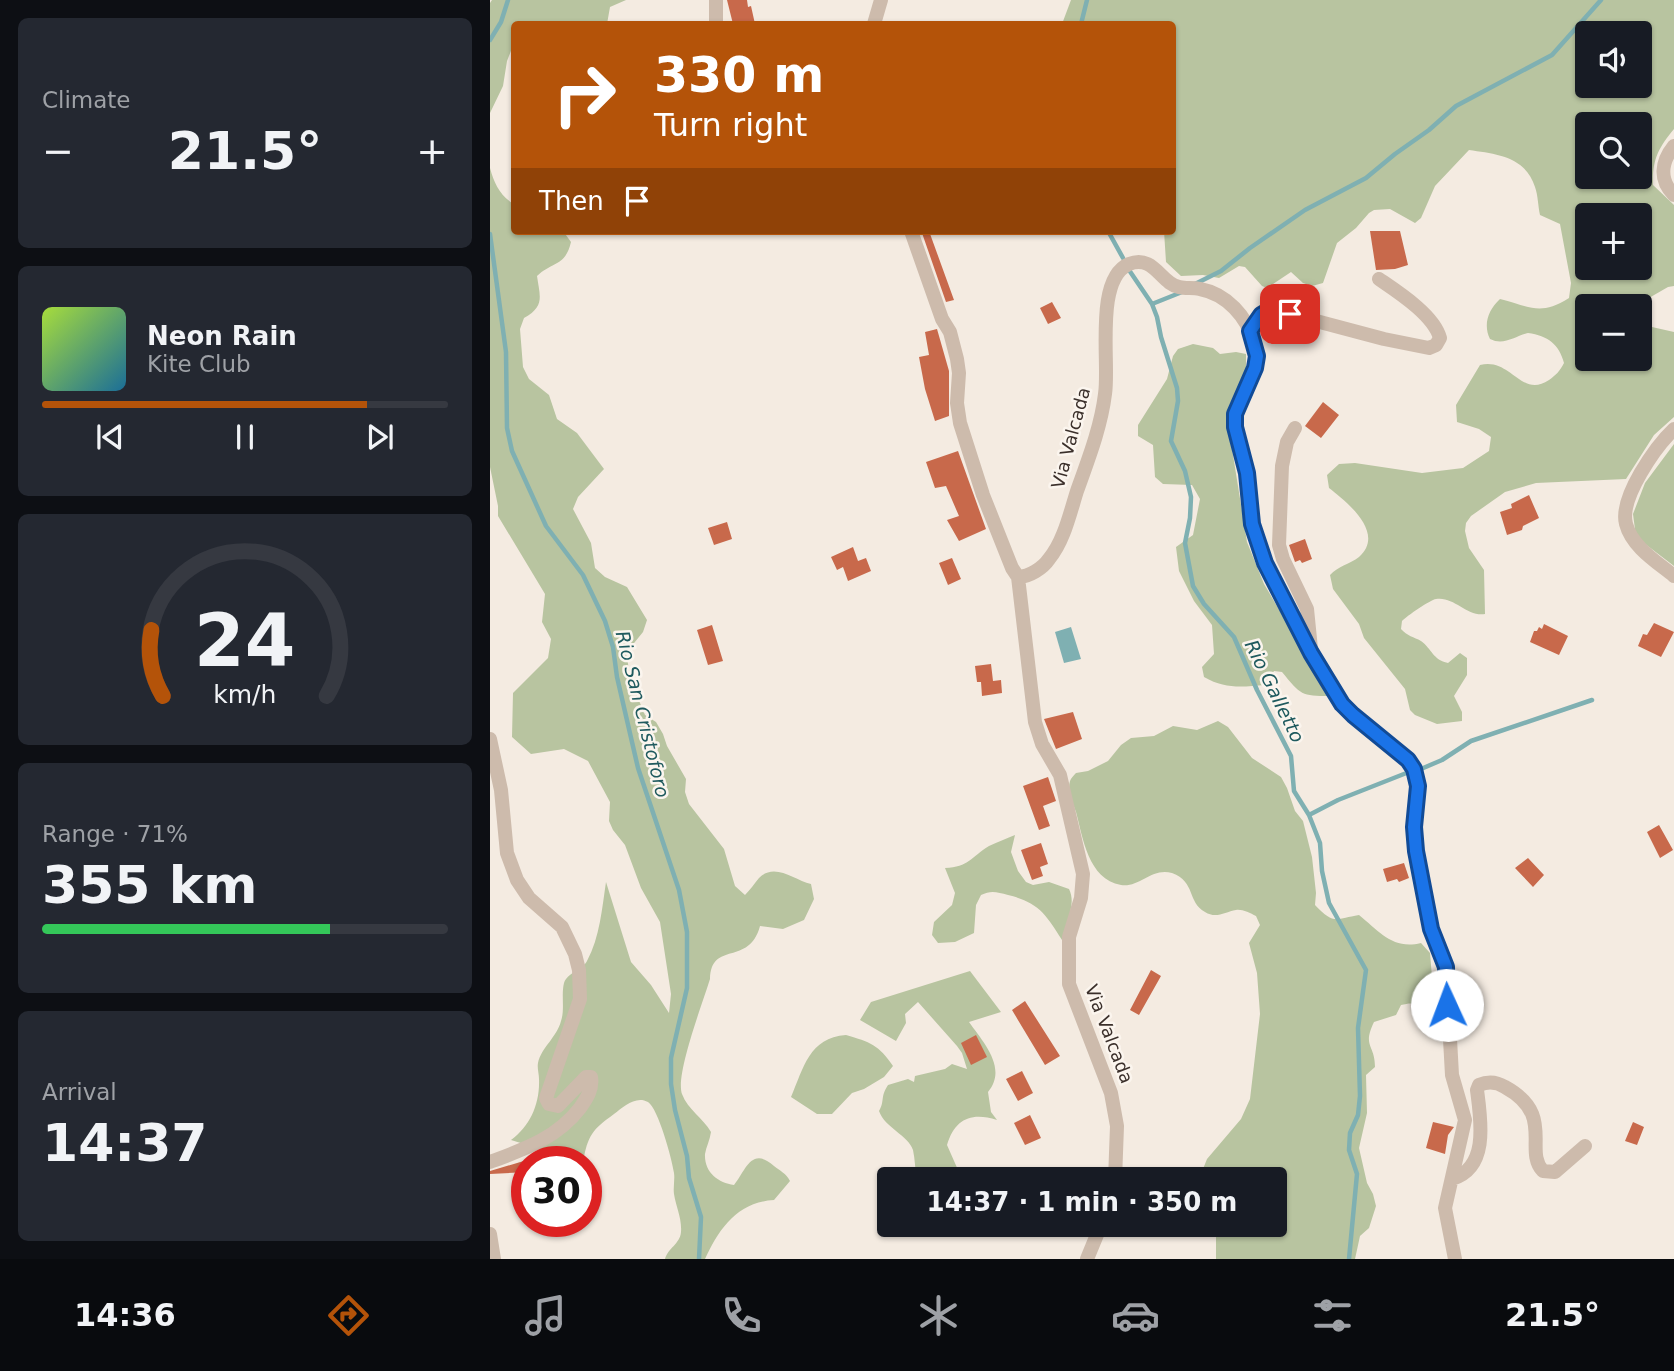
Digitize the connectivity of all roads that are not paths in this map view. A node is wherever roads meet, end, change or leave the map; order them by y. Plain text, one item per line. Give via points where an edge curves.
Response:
1 (716, 0) edge
2 (881, 0) edge
3 (716, 21) edge
4 (875, 21) edge
5 (1674, 146) edge
6 (1674, 195) edge
7 (912, 235) edge
8 (1379, 279) dead end
9 (1250, 331) junction
10 (1294, 429) dead end
11 (1674, 429) edge
12 (1674, 576) edge
13 (1018, 577) junction
14 (1311, 653) junction
15 (490, 739) edge
16 (1585, 1146) dead end
17 (490, 1162) edge
18 (1115, 1167) edge
19 (1452, 1180) junction
20 (490, 1234) edge
21 (1096, 1237) edge
22 (494, 1259) edge
23 (1087, 1259) edge
24 (1455, 1259) edge

1 - 3 street
2 - 4 street
5 - 6 street via 1664,164 1663,180
7 - 13 street, Via Valcada via 950,331 959,373 957,411 974,468
8 - 9 street via 1438,330 1436,345 1429,348 1384,339 1271,309
9 - 13 street, Via Valcada via 1220,296 1178,287 1143,263 1122,268 1108,304 1102,411 1071,512 1048,562
9 - 14 street, Via Valcada via 1257,356 1235,414 1235,427 1247,473 1252,524 1265,563
10 - 14 street via 1282,466 1279,545 1307,609
11 - 12 street via 1646,464 1625,523 1644,552
13 - 18 street, Via Valcada via 1035,722 1060,775 1083,874 1069,937 1069,984 1111,1093
14 - 19 street, Via Valcada via 1353,715 1414,769 1418,786 1416,851 1431,929 1446,967 1452,1075 1465,1121
15 - 17 street via 508,853 517,880 529,898 562,927 579,970 580,999 546,1098 558,1106 586,1077 592,1081 589,1096 569,1121 539,1143
16 - 19 street via 1555,1172 1543,1171 1538,1165 1536,1127 1528,1104 1499,1083 1486,1082 1477,1090 1482,1126 1475,1160 1465,1175
19 - 24 street, Via Valcada via 1445,1208
20 - 22 street
21 - 23 street

